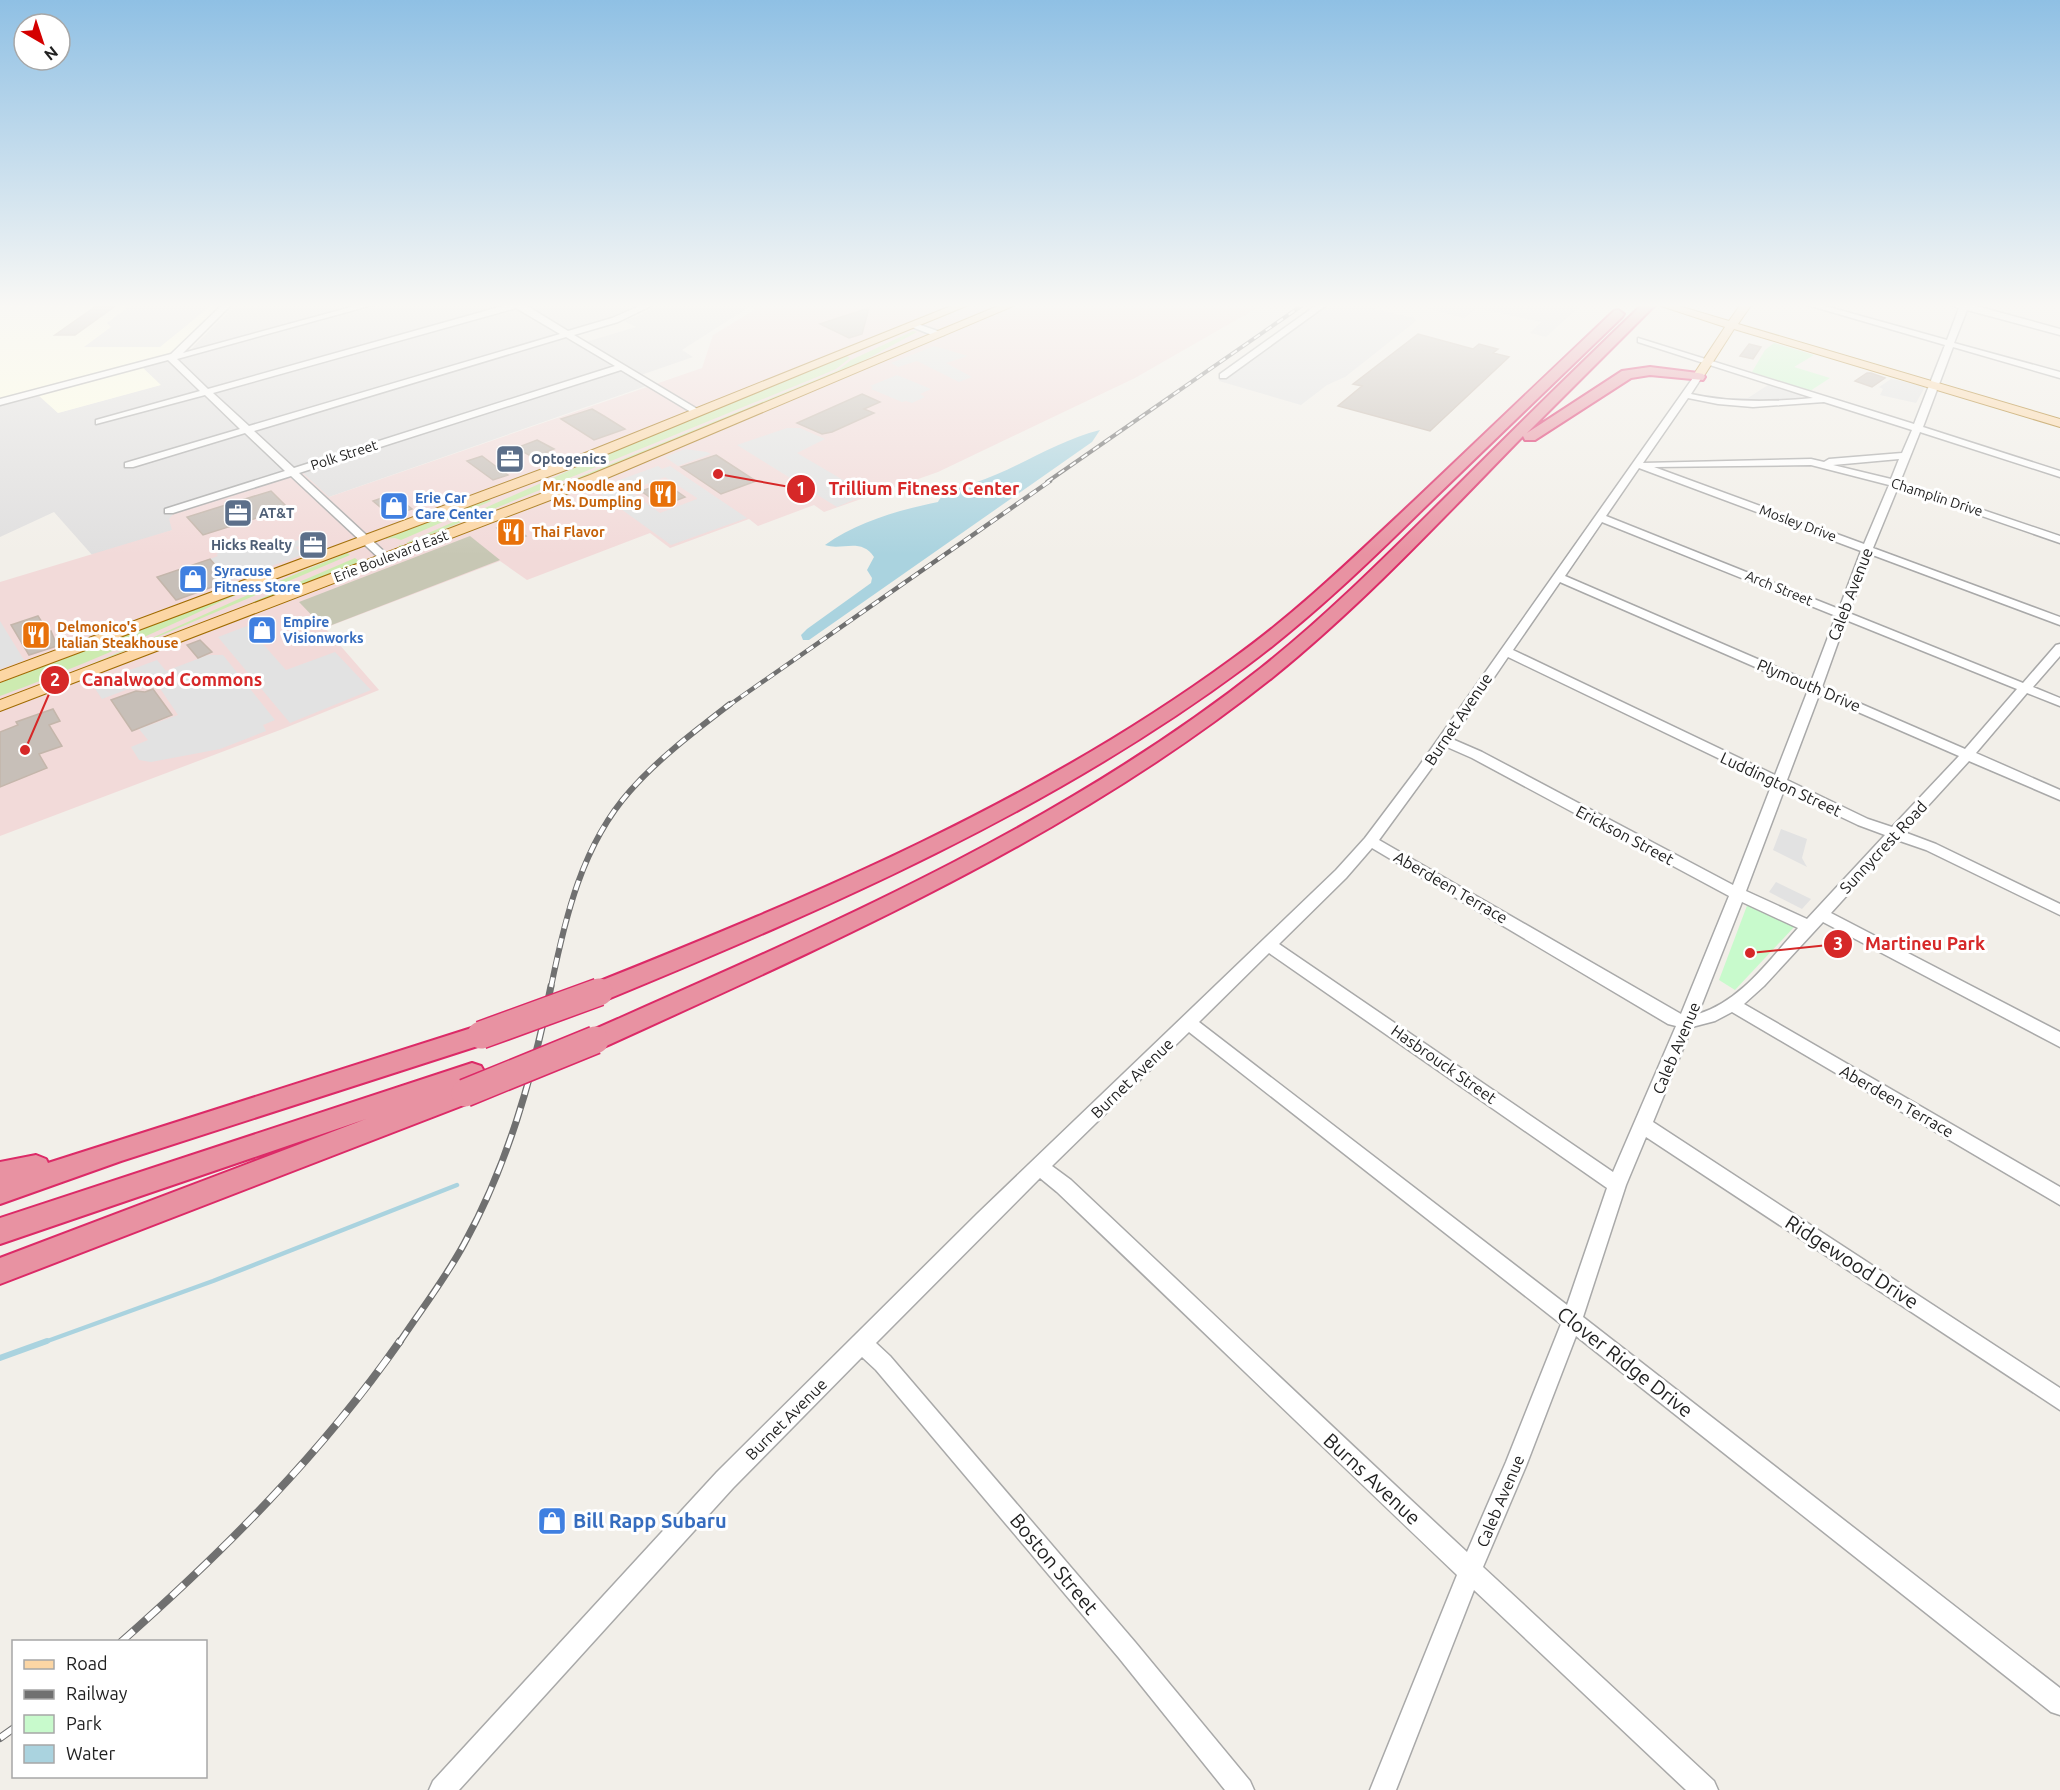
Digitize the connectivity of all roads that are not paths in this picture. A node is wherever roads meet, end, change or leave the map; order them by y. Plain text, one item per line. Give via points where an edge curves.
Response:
1 (55, 388) edge
2 (201, 388) edge
3 (222, 388) edge
4 (389, 388) edge
5 (558, 388) edge
6 (656, 388) edge
7 (769, 388) edge
8 (814, 388) edge
9 (1541, 388) edge
10 (1566, 388) edge
11 (1605, 388) edge
12 (1683, 388) edge
13 (1690, 388) edge
14 (1790, 388) edge
15 (1933, 388) edge
16 (1942, 388) edge
17 (206, 392) junction
18 (1687, 392) junction
19 (1827, 399) junction
20 (0, 402) edge
21 (699, 413) junction
22 (99, 422) dead end
23 (2060, 423) edge
24 (1917, 429) junction
25 (247, 430) junction
26 (1905, 456) junction
27 (1811, 462) junction
28 (1637, 464) junction
29 (129, 465) dead end
30 (293, 472) junction
31 (2060, 474) edge
32 (1469, 483) junction
33 (1894, 483) junction
34 (169, 511) dead end
35 (1600, 517) junction
36 (2060, 540) edge
37 (376, 549) junction
38 (1867, 549) junction
39 (1558, 577) junction
40 (1842, 614) junction
41 (2060, 621) edge
42 (2060, 648) edge
43 (1505, 651) junction
44 (0, 677) edge
45 (1815, 687) junction
46 (2025, 688) junction
47 (2060, 702) edge
48 (0, 706) edge
49 (1443, 740) junction
50 (1969, 753) junction
51 (1778, 782) junction
52 (2060, 795) edge
53 (1893, 835) junction
54 (1370, 841) junction
55 (1737, 894) junction
56 (2060, 910) edge
57 (1821, 914) junction
58 (1809, 927) junction
59 (1269, 945) junction
60 (1733, 1005) junction
61 (1688, 1021) junction
62 (1189, 1023) junction
63 (2060, 1040) edge
64 (468, 1083) junction
65 (1643, 1125) junction
66 (120, 1150) junction
67 (1040, 1168) junction
68 (0, 1174) edge
69 (1617, 1185) junction
70 (0, 1192) edge
71 (2060, 1197) edge
72 (0, 1231) edge
73 (0, 1271) edge
74 (1572, 1320) junction
75 (861, 1343) junction
76 (2060, 1400) edge
77 (1470, 1570) junction
78 (2060, 1703) edge
79 (442, 1790) edge
80 (1240, 1790) edge
81 (1383, 1790) edge
82 (1705, 1790) edge

1 - 20 street
2 - 17 street
3 - 17 street
4 - 25 street
5 - 30 street, Polk Street
6 - 21 street
7 - 21 main road, Erie Boulevard East
8 - 37 main road, Erie Boulevard East via 595,478
9 - 66 highway, bridge via 1284,630 1202,692 1124,743 960,834 769,923 599,992 481,1035
10 - 32 highway
11 - 32 highway
12 - 18 highway
13 - 18 street, Burnet Avenue
14 - 19 street
15 - 24 street, Caleb Avenue
16 - 23 main road
17 - 22 street
17 - 25 street
18 - 19 street via 1710,402 1725,403
18 - 28 street, Burnet Avenue
19 - 24 street
21 - 37 main road, Erie Boulevard East
24 - 26 street, Caleb Avenue
24 - 31 street
25 - 29 street
25 - 30 street
26 - 27 street, Champlin Drive
26 - 33 street, Caleb Avenue
27 - 28 street, Champlin Drive
27 - 33 street, Champlin Drive
28 - 35 street, Burnet Avenue
28 - 38 street, Mosley Drive
30 - 34 street, Polk Street
30 - 37 street
32 - 64 highway, bridge via 1306,640 1244,691 1102,789 884,908 738,976
33 - 36 street, Champlin Drive
33 - 38 street, Caleb Avenue
35 - 39 street, Burnet Avenue
35 - 40 street, Arch Street
37 - 44 main road, Erie Boulevard East
37 - 48 main road, Erie Boulevard East
38 - 40 street, Caleb Avenue
38 - 41 street, Mosley Drive
39 - 43 street, Burnet Avenue
39 - 45 street, Plymouth Drive
40 - 45 street, Caleb Avenue
40 - 46 street, Arch Street
42 - 46 street, Sunnycrest Road
43 - 49 street, Burnet Avenue
43 - 51 street, Luddington Street
45 - 50 street, Plymouth Drive
45 - 51 street, Caleb Avenue
46 - 47 street, Arch Street
46 - 50 street, Sunnycrest Road
49 - 54 street, Burnet Avenue
49 - 55 street, Erickson Street
50 - 52 street, Plymouth Drive
50 - 53 street, Sunnycrest Road
51 - 53 street, Luddington Street
51 - 55 street, Caleb Avenue
53 - 56 street, Luddington Street via 1931,848
53 - 57 street, Sunnycrest Road
54 - 59 street, Burnet Avenue
54 - 61 street, Aberdeen Terrace via 1674,1019
55 - 58 street, Erickson Street
55 - 61 street, Caleb Avenue
57 - 58 street, Sunnycrest Road
57 - 63 street
58 - 60 street, Sunnycrest Road
59 - 62 street, Burnet Avenue
59 - 69 street, Hasbrouck Street
60 - 61 street, Sunnycrest Road
60 - 71 street, Aberdeen Terrace
61 - 65 street, Caleb Avenue
62 - 67 street, Burnet Avenue
62 - 74 street, Clover Ridge Drive
64 - 72 highway
64 - 73 highway
65 - 69 street, Caleb Avenue
65 - 76 street, Ridgewood Drive
66 - 68 highway
66 - 70 highway
67 - 75 street, Burnet Avenue
67 - 77 street, Burns Avenue via 1072,1193
69 - 74 street, Caleb Avenue
74 - 77 street, Caleb Avenue
74 - 78 street, Clover Ridge Drive
75 - 79 street, Burnet Avenue via 725,1480
75 - 80 street, Boston Street via 1119,1641
77 - 81 street, Caleb Avenue
77 - 82 street, Burns Avenue

